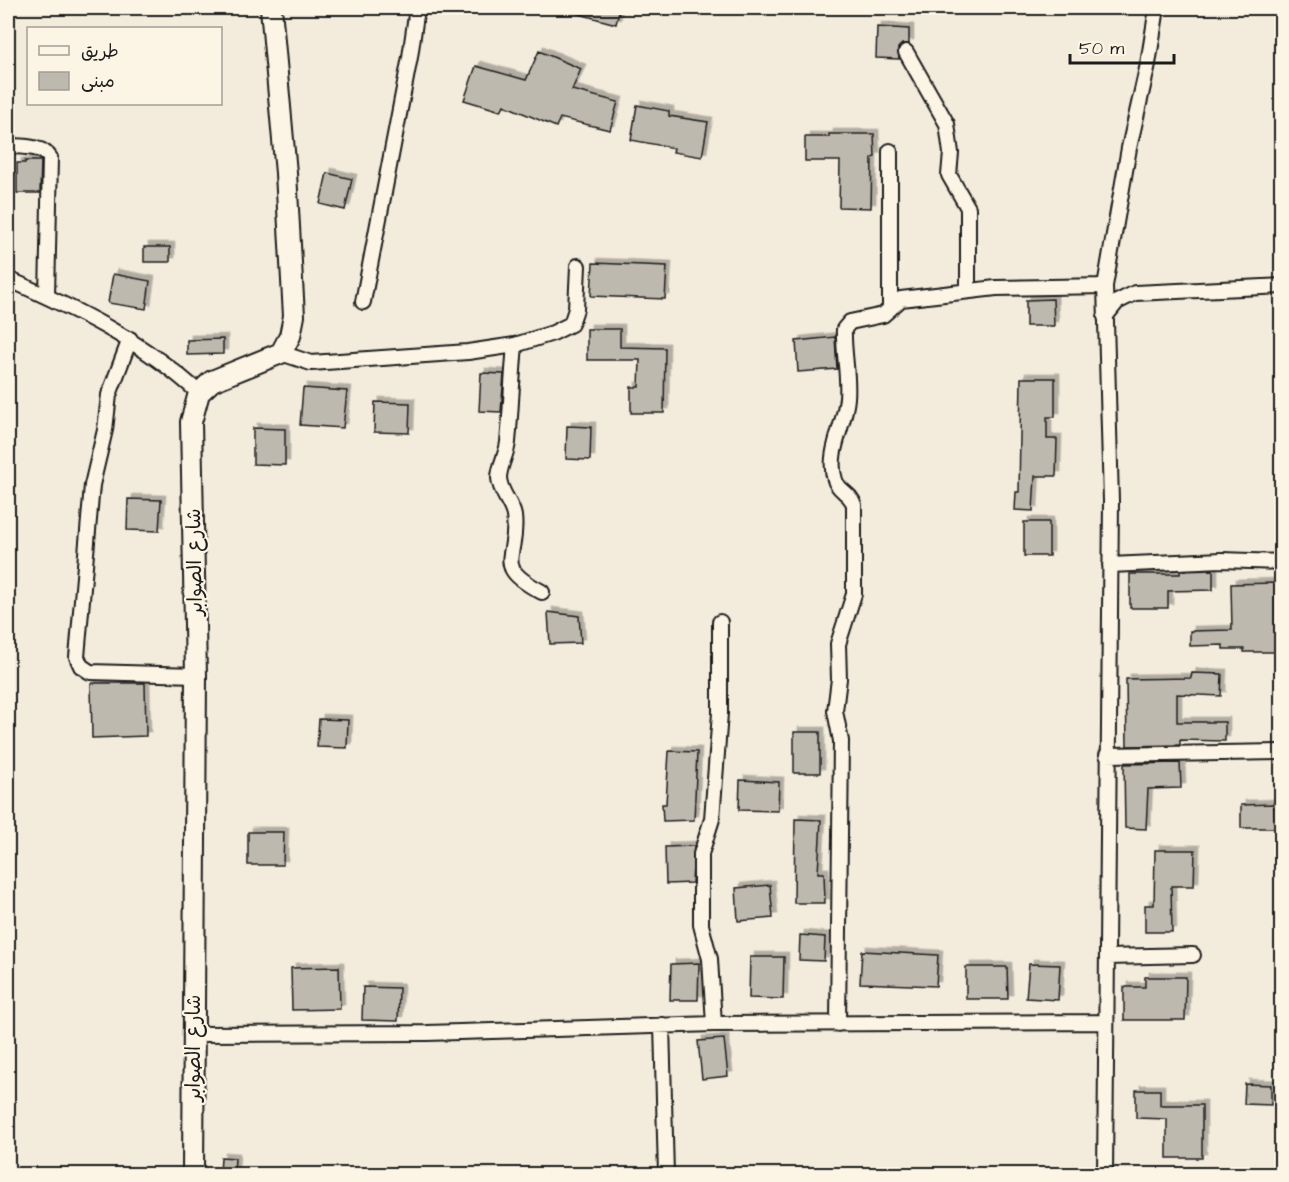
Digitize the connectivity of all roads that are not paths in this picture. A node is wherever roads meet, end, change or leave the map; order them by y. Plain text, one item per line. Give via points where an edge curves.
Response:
1 (271, 8) edge
2 (417, 8) edge
3 (1157, 8) edge
4 (906, 52) dead end
5 (8, 146) edge
6 (890, 151) dead end
7 (578, 266) dead end
8 (8, 279) edge
9 (1105, 286) junction
10 (1281, 286) edge
11 (968, 291) junction
12 (47, 296) junction
13 (363, 302) dead end
14 (890, 309) junction
15 (1105, 317) junction
16 (130, 339) junction
17 (515, 345) junction
18 (281, 353) junction
19 (199, 393) junction
20 (1281, 562) edge
21 (1110, 565) junction
22 (542, 592) dead end
23 (720, 622) dead end
24 (196, 675) junction
25 (1281, 752) edge
26 (1107, 755) junction
27 (1193, 955) dead end
28 (1107, 957) junction
29 (1106, 1022) junction
30 (714, 1024) junction
31 (838, 1024) junction
32 (662, 1025) junction
33 (193, 1034) junction
34 (192, 1174) edge
35 (666, 1174) edge
36 (1105, 1174) edge

1 - 18 street via 294,290 290,336
2 - 13 street
3 - 9 street
4 - 11 street via 941,111 950,138 949,175 968,208
5 - 12 street via 38,149 50,158
6 - 14 street
7 - 17 street via 576,309 571,324
8 - 12 street
9 - 11 street
9 - 15 street
10 - 15 street via 1135,292 1117,302
11 - 14 street via 902,298
12 - 16 street
14 - 31 street via 883,315 845,326 847,401 835,451 834,478 854,505 855,585 838,644 835,711 841,741
15 - 21 street
16 - 19 street
16 - 24 street via 109,395 92,485 77,657 90,672
17 - 18 street via 311,363
17 - 22 street via 508,445 499,478 514,514 508,557 512,569 520,581
18 - 19 street via 225,374
19 - 24 street, شارع الصوابر via 191,422
20 - 21 street via 1222,560
21 - 26 street
23 - 30 street via 720,713 712,819 701,854 701,925 711,968
24 - 33 street, شارع الصوابر
25 - 26 street
26 - 28 street
27 - 28 street
28 - 29 street
29 - 31 street
29 - 36 street
30 - 31 street
30 - 32 street
32 - 33 street via 427,1033
32 - 35 street
33 - 34 street, شارع الصوابر

